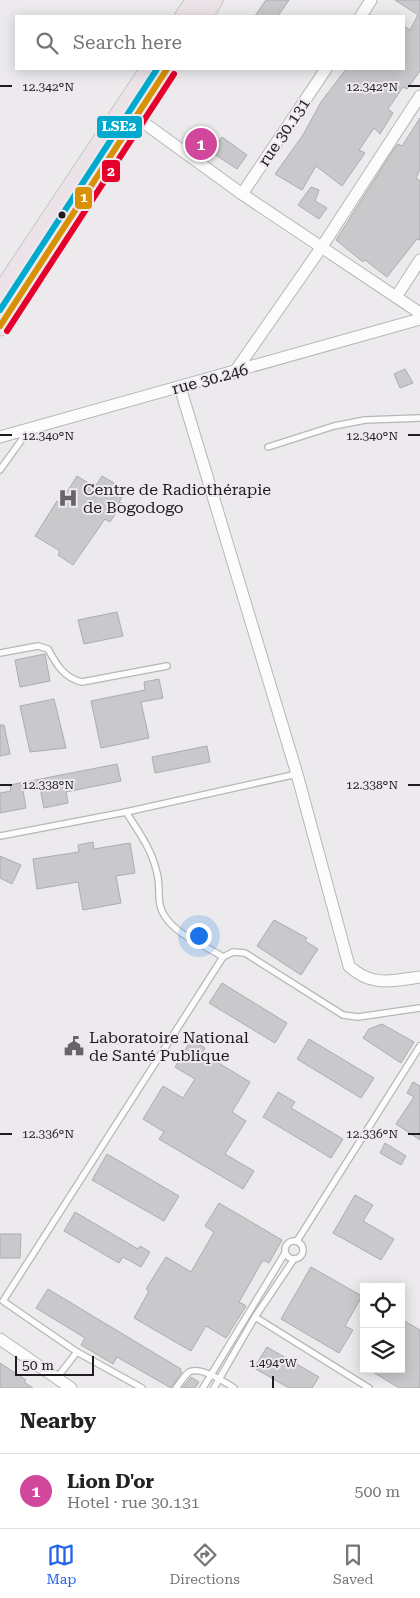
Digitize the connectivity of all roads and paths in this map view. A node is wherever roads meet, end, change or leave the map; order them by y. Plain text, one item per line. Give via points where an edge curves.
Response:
1 (196, 0) edge
2 (213, 0) edge
3 (371, 0) edge
4 (186, 15) edge
5 (203, 15) edge
6 (361, 15) edge
7 (149, 70) edge
8 (167, 70) edge
9 (325, 70) edge
10 (420, 96) edge
11 (136, 116) junction
12 (242, 194) junction
13 (321, 248) junction
14 (420, 260) edge
15 (0, 295) edge
16 (396, 297) junction
17 (420, 313) edge
18 (420, 319) edge
19 (0, 326) edge
20 (234, 373) junction
21 (180, 387) junction
22 (420, 418) edge
23 (30, 429) junction
24 (0, 437) edge
25 (268, 447) dead end
26 (0, 470) edge
27 (0, 653) edge
28 (167, 666) dead end
29 (297, 774) junction
30 (126, 812) junction
31 (0, 836) edge
32 (223, 957) junction
33 (420, 976) edge
34 (420, 1008) edge
35 (420, 1046) edge
36 (297, 1241) junction
37 (285, 1254) junction
38 (294, 1259) junction
39 (255, 1317) junction
40 (0, 1339) edge
41 (76, 1352) junction
42 (211, 1376) junction
43 (220, 1378) junction
44 (56, 1379) junction
45 (71, 1388) edge
46 (142, 1388) edge
47 (176, 1388) edge
48 (203, 1388) edge
49 (214, 1388) edge
50 (234, 1388) edge
51 (370, 1388) edge

1 - 4 main road
2 - 5 main road
3 - 6 street
7 - 15 main road
8 - 11 main road
9 - 12 street, rue 30.131
10 - 13 street
11 - 12 street
11 - 19 main road
12 - 13 street
13 - 16 street
13 - 20 street
14 - 16 street
16 - 17 street
18 - 20 street, rue 30.246
20 - 21 street, rue 30.246
21 - 23 street, rue 30.246
21 - 29 street
22 - 25 lane via 365,420 334,426
23 - 24 street, rue 30.246
23 - 26 lane
27 - 28 lane via 38,646 48,649 61,671 72,680 82,682
29 - 30 lane
29 - 33 street via 349,966 370,980
30 - 31 lane
30 - 32 lane via 152,854 164,915 184,935
32 - 34 lane via 233,952 245,953 343,1015 358,1017
32 - 41 lane via 3,1301
35 - 36 lane
36 - 37 lane via 287,1244
36 - 38 lane via 302,1246 302,1253
37 - 38 lane
37 - 42 lane
38 - 39 lane
39 - 43 lane
39 - 51 lane
40 - 44 street
41 - 44 lane
41 - 46 lane
42 - 43 lane
42 - 47 lane via 191,1371
42 - 48 lane
43 - 49 lane
43 - 50 lane
44 - 45 street

